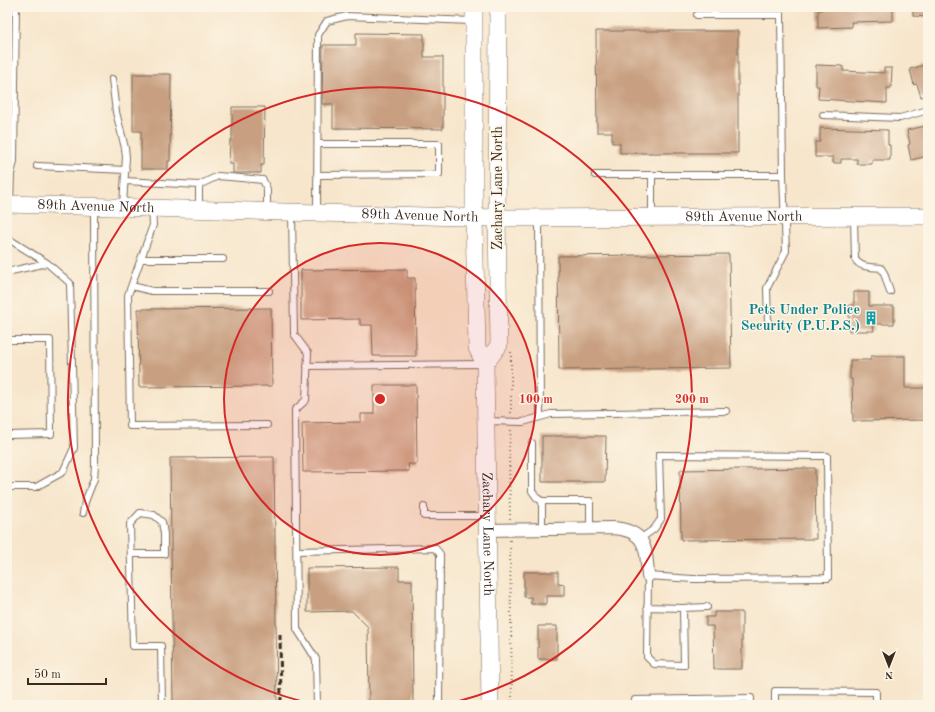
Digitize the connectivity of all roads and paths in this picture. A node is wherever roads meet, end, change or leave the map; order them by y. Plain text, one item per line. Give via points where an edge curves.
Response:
1 (16, 7) edge
2 (498, 7) edge
3 (474, 14) edge
4 (697, 15) dead end
5 (112, 80) dead end
6 (928, 110) edge
7 (823, 115) dead end
8 (318, 144) junction
9 (37, 166) dead end
10 (126, 170) junction
11 (594, 175) dead end
12 (652, 175) junction
13 (782, 175) junction
14 (318, 176) junction
15 (125, 181) junction
16 (199, 185) junction
17 (8, 204) edge
18 (94, 206) junction
19 (123, 207) junction
20 (152, 208) junction
21 (199, 209) junction
22 (267, 211) junction
23 (292, 212) junction
24 (317, 213) junction
25 (784, 216) junction
26 (854, 216) junction
27 (928, 216) edge
28 (474, 217) junction
29 (652, 217) junction
30 (497, 218) junction
31 (539, 218) junction
32 (7, 238) edge
33 (141, 259) junction
34 (223, 259) dead end
35 (47, 263) junction
36 (7, 272) edge
37 (132, 286) junction
38 (269, 290) dead end
39 (890, 292) dead end
40 (768, 323) dead end
41 (7, 340) edge
42 (511, 352) dead end
43 (485, 364) junction
44 (307, 366) junction
45 (726, 411) dead end
46 (540, 416) junction
47 (486, 421) junction
48 (511, 422) junction
49 (267, 425) dead end
50 (7, 435) edge
51 (532, 443) dead end
52 (7, 487) edge
53 (542, 501) junction
54 (424, 507) dead end
55 (83, 512) dead end
56 (510, 515) dead end
57 (488, 523) junction
58 (542, 529) junction
59 (590, 529) junction
60 (640, 539) junction
61 (510, 544) dead end
62 (296, 551) junction
63 (130, 554) junction
64 (648, 576) junction
65 (647, 607) junction
66 (707, 607) dead end
67 (682, 608) junction
68 (162, 705) edge
69 (317, 705) edge
70 (439, 705) edge
71 (490, 705) edge
72 (512, 705) edge
73 (635, 705) edge
74 (751, 705) edge
75 (774, 705) edge
76 (876, 705) edge

1 - 17 lane via 14,161
2 - 30 main road, Zachary Lane North
3 - 8 lane via 347,16 327,21 318,35
3 - 28 main road, Zachary Lane North
4 - 13 lane via 781,15
5 - 10 lane via 116,112 126,148
6 - 7 lane via 900,118
8 - 14 lane
8 - 14 lane via 439,144 439,174
9 - 10 lane
10 - 15 lane
11 - 12 lane
12 - 13 lane
12 - 29 lane
13 - 25 lane
14 - 24 lane
15 - 16 lane
15 - 19 lane
16 - 21 lane
16 - 22 lane via 218,176 263,180
17 - 18 main road, 89th Avenue North
18 - 19 main road, 89th Avenue North
18 - 55 lane via 96,465
19 - 20 main road, 89th Avenue North
20 - 21 main road, 89th Avenue North
20 - 33 lane via 152,225
21 - 22 main road, 89th Avenue North
22 - 23 main road, 89th Avenue North
23 - 24 main road, 89th Avenue North
23 - 44 lane via 294,334 308,353
24 - 28 main road, 89th Avenue North
25 - 26 main road, 89th Avenue North
25 - 29 main road, 89th Avenue North
25 - 40 lane via 786,251 767,288
26 - 27 main road, 89th Avenue North
26 - 39 lane via 855,259 863,266 881,268
28 - 30 main road, 89th Avenue North
28 - 43 main road, Zachary Lane North via 477,348
29 - 31 main road, 89th Avenue North
30 - 31 main road, 89th Avenue North
30 - 43 main road, Zachary Lane North via 499,345
31 - 46 lane
32 - 35 lane
33 - 34 lane
33 - 37 lane
35 - 36 lane
35 - 52 lane via 70,283 74,448 63,472 36,487
37 - 38 lane via 152,291
37 - 49 lane via 128,295 130,426
41 - 50 lane via 50,340 51,434
42 - 48 path
43 - 44 lane
43 - 47 main road, Zachary Lane North
44 - 62 lane via 306,400 295,410
45 - 46 lane
46 - 48 lane via 523,422
47 - 48 lane
47 - 57 main road, Zachary Lane North
48 - 56 path
51 - 53 lane via 532,491
53 - 58 lane
53 - 59 lane via 590,500
54 - 57 lane via 424,516
57 - 58 street
57 - 71 main road, Zachary Lane North
58 - 59 street
59 - 60 street via 612,528 632,531
60 - 64 street via 646,557
60 - 64 lane via 654,529 660,519 659,455 827,456 828,578 693,579
61 - 72 path
62 - 69 lane via 297,629 316,659
62 - 70 lane via 435,548 440,554
63 - 63 lane via 130,524 140,513 154,515 162,522 164,554
63 - 68 lane via 133,646 161,646
64 - 65 lane
65 - 67 lane
65 - 67 lane via 647,657 654,664 684,665
66 - 67 lane
73 - 74 lane via 635,700 751,698
75 - 76 lane via 774,691 876,692

